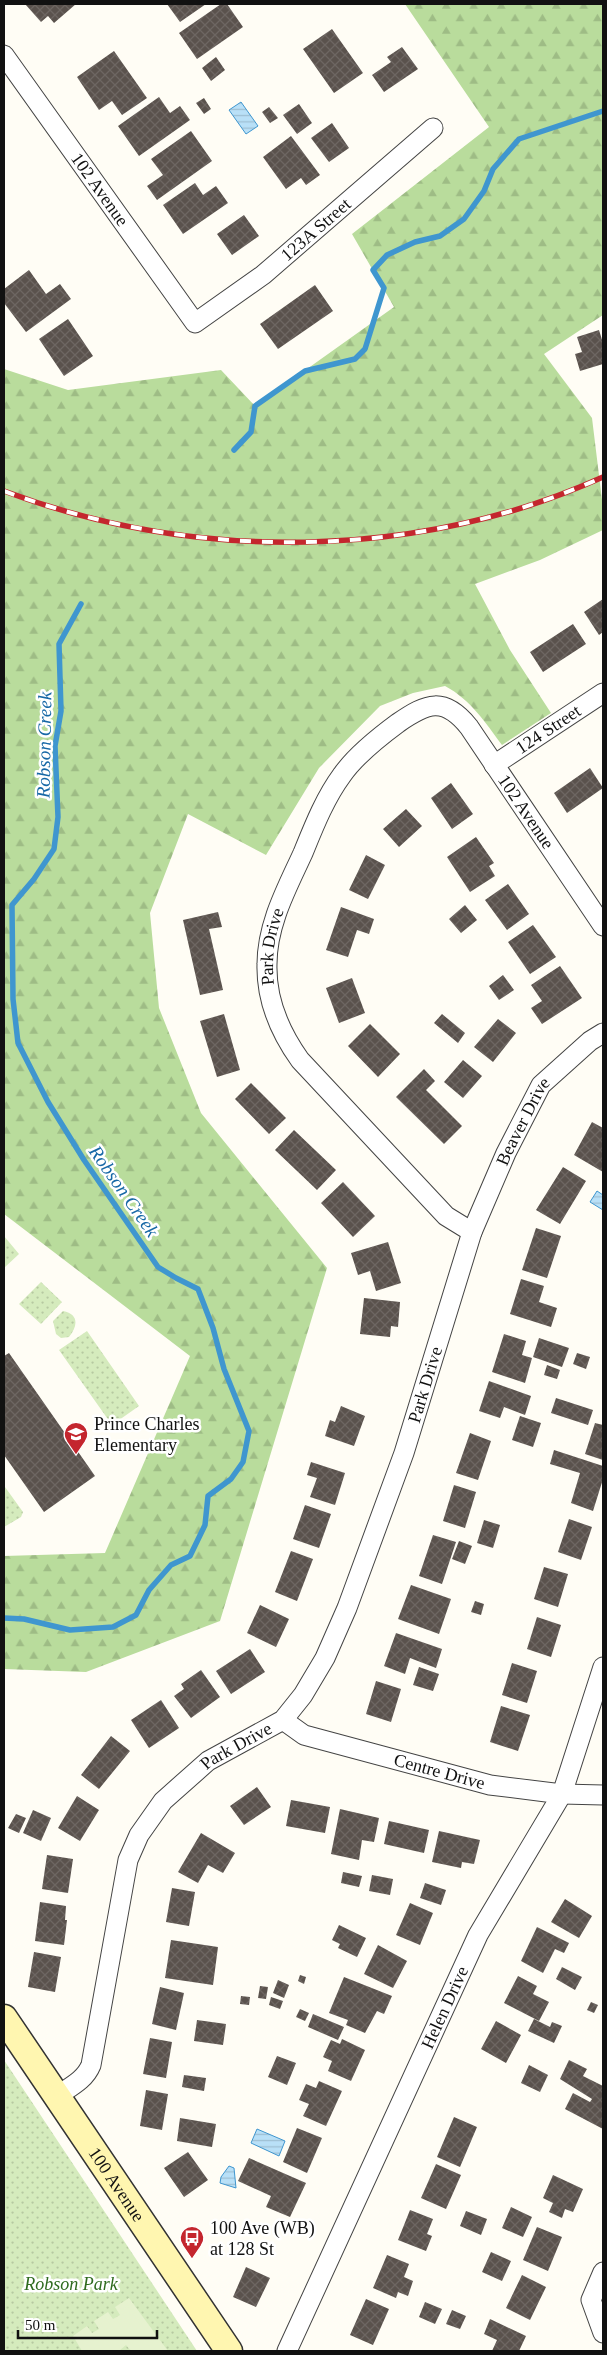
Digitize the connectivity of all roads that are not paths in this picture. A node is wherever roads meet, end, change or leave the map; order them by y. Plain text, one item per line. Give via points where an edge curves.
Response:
1 (4, 55) edge
2 (433, 128) dead end
3 (195, 323) joint
4 (603, 693) edge
5 (441, 706) joint
6 (494, 766) junction
7 (603, 926) edge
8 (603, 1033) edge
9 (472, 1232) junction
10 (603, 1667) edge
11 (283, 1720) junction
12 (562, 1794) junction
13 (603, 1795) edge
14 (4, 2018) edge
15 (57, 2096) junction
16 (603, 2272) edge
17 (603, 2333) edge
18 (229, 2351) edge
19 (287, 2351) edge

1 - 3 street, 102 Avenue
2 - 3 street, 123A Street via 263,275
4 - 6 street, 124 Street
5 - 6 street, 102 Avenue via 463,719
5 - 9 street, Park Drive via 417,710 357,758 342,775 324,806 275,916 266,965 276,1018 300,1060 446,1216
6 - 7 street, 102 Avenue
8 - 9 street, Beaver Drive via 541,1085 506,1153
9 - 11 street, Park Drive via 404,1453 347,1608 315,1677
10 - 12 street, Helen Drive
11 - 12 street, Centre Drive via 304,1735 490,1785
11 - 15 street, Park Drive via 220,1754 191,1775 163,1801 139,1835 128,1860 88,2074
12 - 13 street, Centre Drive
12 - 19 street, Helen Drive via 478,1935
14 - 15 street, 100 Avenue
15 - 18 street, 100 Avenue
16 - 17 street via 591,2300

